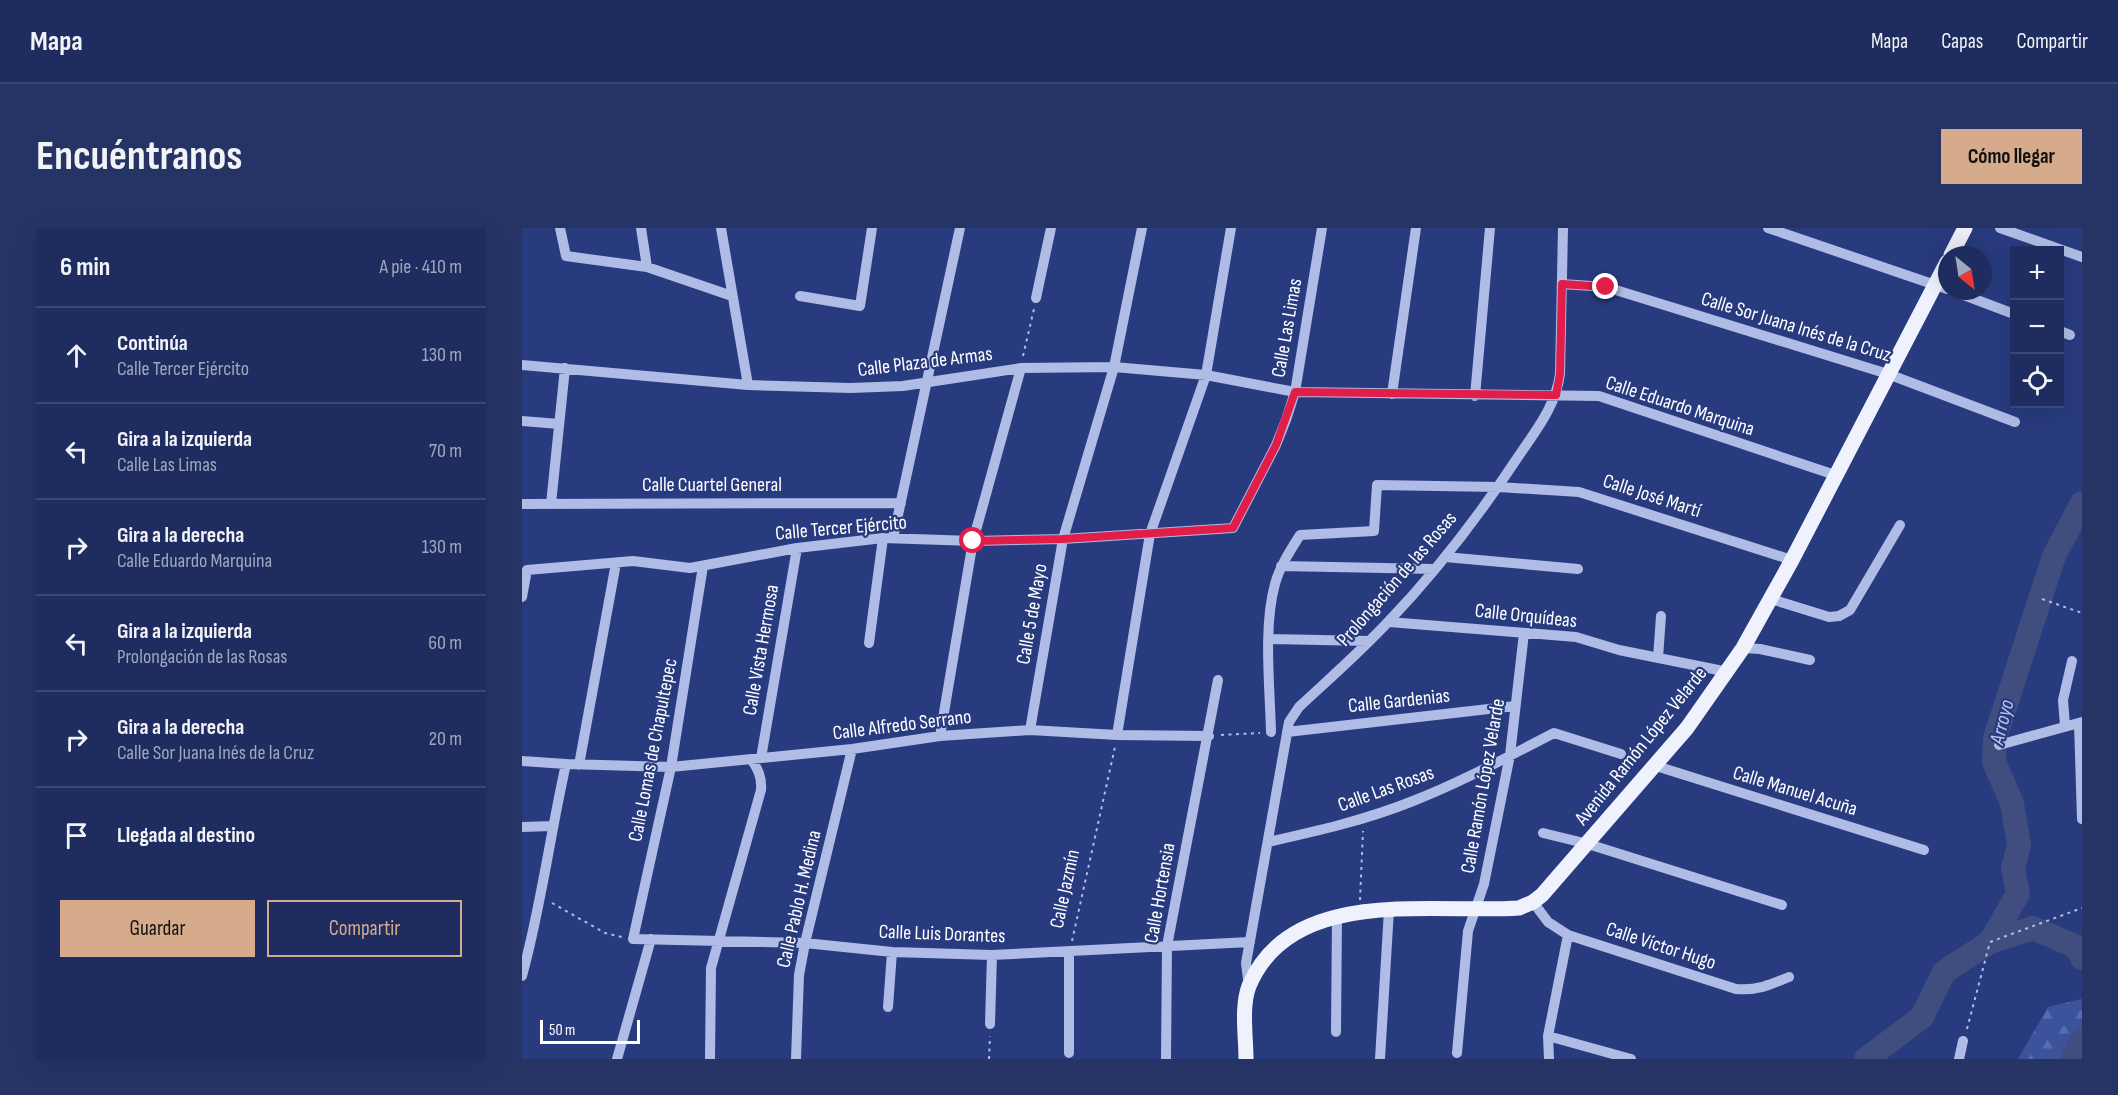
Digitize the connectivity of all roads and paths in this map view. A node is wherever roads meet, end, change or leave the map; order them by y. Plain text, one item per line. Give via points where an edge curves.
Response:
1 (560, 228) edge
2 (641, 228) edge
3 (721, 228) edge
4 (872, 228) edge
5 (960, 228) edge
6 (1051, 228) edge
7 (1142, 228) edge
8 (1231, 228) edge
9 (1322, 228) edge
10 (1416, 228) edge
11 (1490, 228) edge
12 (1563, 228) edge
13 (1768, 228) edge
14 (1965, 228) edge
15 (2000, 228) edge
16 (1956, 246) edge
17 (2082, 257) edge
18 (647, 267) junction
19 (1562, 284) junction
20 (1938, 285) edge
21 (1938, 291) edge
22 (732, 296) junction
23 (800, 296) dead end
24 (1036, 298) joint
25 (1977, 300) edge
26 (2010, 312) edge
27 (522, 365) edge
28 (565, 368) junction
29 (1021, 368) junction
30 (1114, 368) junction
31 (1888, 374) junction
32 (1206, 375) junction
33 (927, 381) junction
34 (748, 385) junction
35 (1295, 392) junction
36 (1392, 394) junction
37 (1556, 395) junction
38 (1475, 396) junction
39 (522, 421) edge
40 (2015, 422) dead end
41 (559, 424) junction
42 (1835, 475) junction
43 (1498, 487) junction
44 (901, 503) junction
45 (522, 504) edge
46 (551, 504) junction
47 (1900, 525) dead end
48 (1233, 528) joint
49 (1150, 534) junction
50 (888, 538) junction
51 (1063, 539) junction
52 (973, 541) junction
53 (797, 548) junction
54 (1444, 557) junction
55 (1792, 560) junction
56 (616, 563) junction
57 (704, 566) junction
58 (1281, 566) junction
59 (1435, 569) junction
60 (1578, 569) dead end
61 (522, 597) edge
62 (1771, 599) junction
63 (2042, 599) dead end
64 (2082, 614) edge
65 (1661, 616) dead end
66 (1389, 622) junction
67 (1524, 633) junction
68 (1269, 639) junction
69 (1369, 641) junction
70 (869, 643) dead end
71 (1743, 648) junction
72 (1658, 658) junction
73 (1810, 660) dead end
74 (2072, 661) dead end
75 (1728, 672) junction
76 (1218, 680) dead end
77 (1515, 706) junction
78 (2080, 723) edge
79 (2065, 726) junction
80 (1030, 730) junction
81 (1271, 732) joint
82 (1287, 732) junction
83 (1117, 735) junction
84 (940, 736) junction
85 (1209, 736) junction
86 (1999, 745) dead end
87 (852, 749) junction
88 (1621, 754) dead end
89 (1510, 755) junction
90 (756, 758) junction
91 (522, 761) edge
92 (566, 764) junction
93 (579, 765) junction
94 (1656, 765) junction
95 (671, 767) junction
96 (1364, 819) junction
97 (2082, 819) edge
98 (552, 826) junction
99 (522, 827) edge
100 (1543, 832) dead end
101 (1268, 842) junction
102 (1588, 844) junction
103 (1924, 850) dead end
104 (541, 897) junction
105 (1533, 902) junction
106 (1782, 905) dead end
107 (1476, 908) junction
108 (2082, 908) edge
109 (1389, 910) junction
110 (1359, 912) junction
111 (1337, 916) junction
112 (1568, 935) junction
113 (633, 939) junction
114 (651, 939) junction
115 (718, 941) junction
116 (1250, 942) junction
117 (805, 943) junction
118 (1167, 946) junction
119 (892, 952) junction
120 (1070, 952) junction
121 (992, 955) junction
122 (522, 976) edge
123 (1789, 977) dead end
124 (1249, 987) junction
125 (888, 1007) dead end
126 (990, 1024) joint
127 (1336, 1032) dead end
128 (1548, 1036) junction
129 (1964, 1041) joint
130 (1070, 1053) dead end
131 (1457, 1053) dead end
132 (617, 1059) edge
133 (710, 1059) edge
134 (796, 1059) edge
135 (989, 1059) edge
136 (1166, 1059) edge
137 (1246, 1059) edge
138 (1380, 1059) edge
139 (1549, 1059) edge
140 (1631, 1059) edge
141 (1959, 1059) edge

1 - 18 street via 566,255
2 - 18 street
3 - 22 street
4 - 23 street via 860,306
5 - 33 street
6 - 24 street
7 - 30 street, Calle 5 de Mayo
8 - 32 street
9 - 35 street, Calle Las Limas
10 - 36 street
11 - 38 street
12 - 19 street, Prolongación de las Rosas
13 - 20 street
14 - 16 main road
15 - 17 street
18 - 22 street
19 - 31 street, Calle Sor Juana Inés de la Cruz via 1606,287
19 - 37 street, Prolongación de las Rosas
21 - 31 main road, Avenida Ramón López Velarde
22 - 34 street
24 - 29 path
25 - 26 street
27 - 28 street, Calle Plaza de Armas
28 - 34 street, Calle Plaza de Armas
28 - 41 street
29 - 30 street, Calle Plaza de Armas
29 - 33 street, Calle Plaza de Armas
29 - 52 street
30 - 32 street, Calle Plaza de Armas
30 - 51 street, Calle 5 de Mayo
31 - 40 street, Calle Sor Juana Inés de la Cruz
31 - 42 main road, Avenida Ramón López Velarde
32 - 35 street, Calle Plaza de Armas
32 - 49 street
33 - 34 street, Calle Plaza de Armas via 877,388
33 - 44 street
35 - 36 street, Calle Eduardo Marquina
35 - 48 street, Calle Las Limas via 1276,445
36 - 38 street, Calle Eduardo Marquina
37 - 38 street, Calle Eduardo Marquina
37 - 42 street, Calle Eduardo Marquina via 1599,396
37 - 43 street, Prolongación de las Rosas
39 - 41 street
41 - 46 street
42 - 55 main road, Avenida Ramón López Velarde
43 - 54 street, Prolongación de las Rosas
43 - 55 street, Calle José Martí via 1579,492
43 - 58 street, Calle José Martí via 1377,485 1374,531 1300,535
44 - 46 street, Calle Cuartel General
44 - 50 street
45 - 46 street, Calle Cuartel General
47 - 62 street via 1850,610 1830,617
48 - 49 street, Calle Tercer Ejército
49 - 51 street, Calle Tercer Ejército
49 - 83 street
50 - 52 street, Calle Tercer Ejército
50 - 53 street, Calle Tercer Ejército
50 - 70 street
51 - 52 street, Calle Tercer Ejército
51 - 80 street, Calle 5 de Mayo
52 - 84 street
53 - 57 street, Calle Tercer Ejército
53 - 90 street, Calle Vista Hermosa
54 - 59 street, Prolongación de las Rosas
54 - 60 street
55 - 62 main road, Avenida Ramón López Velarde
56 - 57 street, Calle Tercer Ejército via 646,561 682,568
56 - 61 street, Calle Tercer Ejército via 527,570
56 - 93 street
57 - 95 street, Calle Lomas de Chapultepec
58 - 59 street
58 - 68 street via 1273,594
59 - 66 street, Prolongación de las Rosas
62 - 71 main road, Avenida Ramón López Velarde
63 - 64 path
65 - 72 street
66 - 67 street, Calle Orquídeas
66 - 69 street, Prolongación de las Rosas
67 - 72 street, Calle Orquídeas via 1576,637
67 - 77 street, Calle Ramón López Velarde
68 - 69 street
68 - 81 street
69 - 82 street, Prolongación de las Rosas via 1299,707
71 - 73 street
71 - 75 main road, Avenida Ramón López Velarde
72 - 75 street, Calle Orquídeas
74 - 79 street via 2063,700
75 - 94 main road, Avenida Ramón López Velarde
76 - 85 street, Calle Hortensia
77 - 82 street, Calle Gardenias
77 - 89 street, Calle Ramón López Velarde
78 - 79 street
78 - 97 street
79 - 86 street
80 - 83 street, Calle Alfredo Serrano
80 - 84 street, Calle Alfredo Serrano
81 - 85 path
82 - 101 street, Prolongación de las Rosas
83 - 85 street, Calle Alfredo Serrano
83 - 120 path, Calle Jazmín
84 - 87 street, Calle Alfredo Serrano
85 - 118 street, Calle Hortensia
87 - 90 street, Calle Alfredo Serrano
87 - 117 street, Calle Pablo H. Medina
88 - 89 street via 1554,734
89 - 96 street, Calle Las Rosas via 1414,801
89 - 107 street, Calle Ramón López Velarde
90 - 95 street, Calle Alfredo Serrano
90 - 115 street via 761,790
91 - 92 street, Calle Alfredo Serrano
92 - 93 street, Calle Alfredo Serrano
92 - 98 street
93 - 95 street, Calle Alfredo Serrano
94 - 102 main road, Avenida Ramón López Velarde
94 - 103 street, Calle Manuel Acuña
95 - 113 street, Calle Lomas de Chapultepec
96 - 101 street, Calle Las Rosas
96 - 110 path
98 - 99 street
98 - 104 street
100 - 102 street
101 - 116 street, Prolongación de las Rosas
102 - 105 main road, Avenida Ramón López Velarde
102 - 106 street
104 - 113 path via 605,933
104 - 122 street
105 - 107 main road via 1519,908
105 - 112 street, Calle Víctor Hugo via 1548,922
107 - 109 main road
107 - 131 street, Calle Ramón López Velarde via 1468,931
108 - 129 path via 1990,942
109 - 110 main road
109 - 138 street
110 - 111 main road
111 - 124 main road via 1294,934 1274,950
111 - 127 street
112 - 123 street, Calle Víctor Hugo via 1736,989 1761,989
112 - 128 street
113 - 114 street, Calle Luis Dorantes
114 - 115 street, Calle Luis Dorantes
114 - 132 street
115 - 117 street, Calle Luis Dorantes
115 - 133 street via 711,968
116 - 118 street, Calle Luis Dorantes
116 - 124 street, Prolongación de las Rosas via 1246,963
117 - 119 street, Calle Luis Dorantes
117 - 134 street, Calle Pablo H. Medina via 799,975
118 - 120 street, Calle Luis Dorantes
118 - 136 street, Calle Hortensia
119 - 121 street, Calle Luis Dorantes
119 - 125 street
120 - 121 street, Calle Luis Dorantes
120 - 130 street, Calle Jazmín
121 - 126 street
124 - 137 main road via 1245,1006
126 - 135 path
128 - 139 street
128 - 140 street
129 - 141 street

